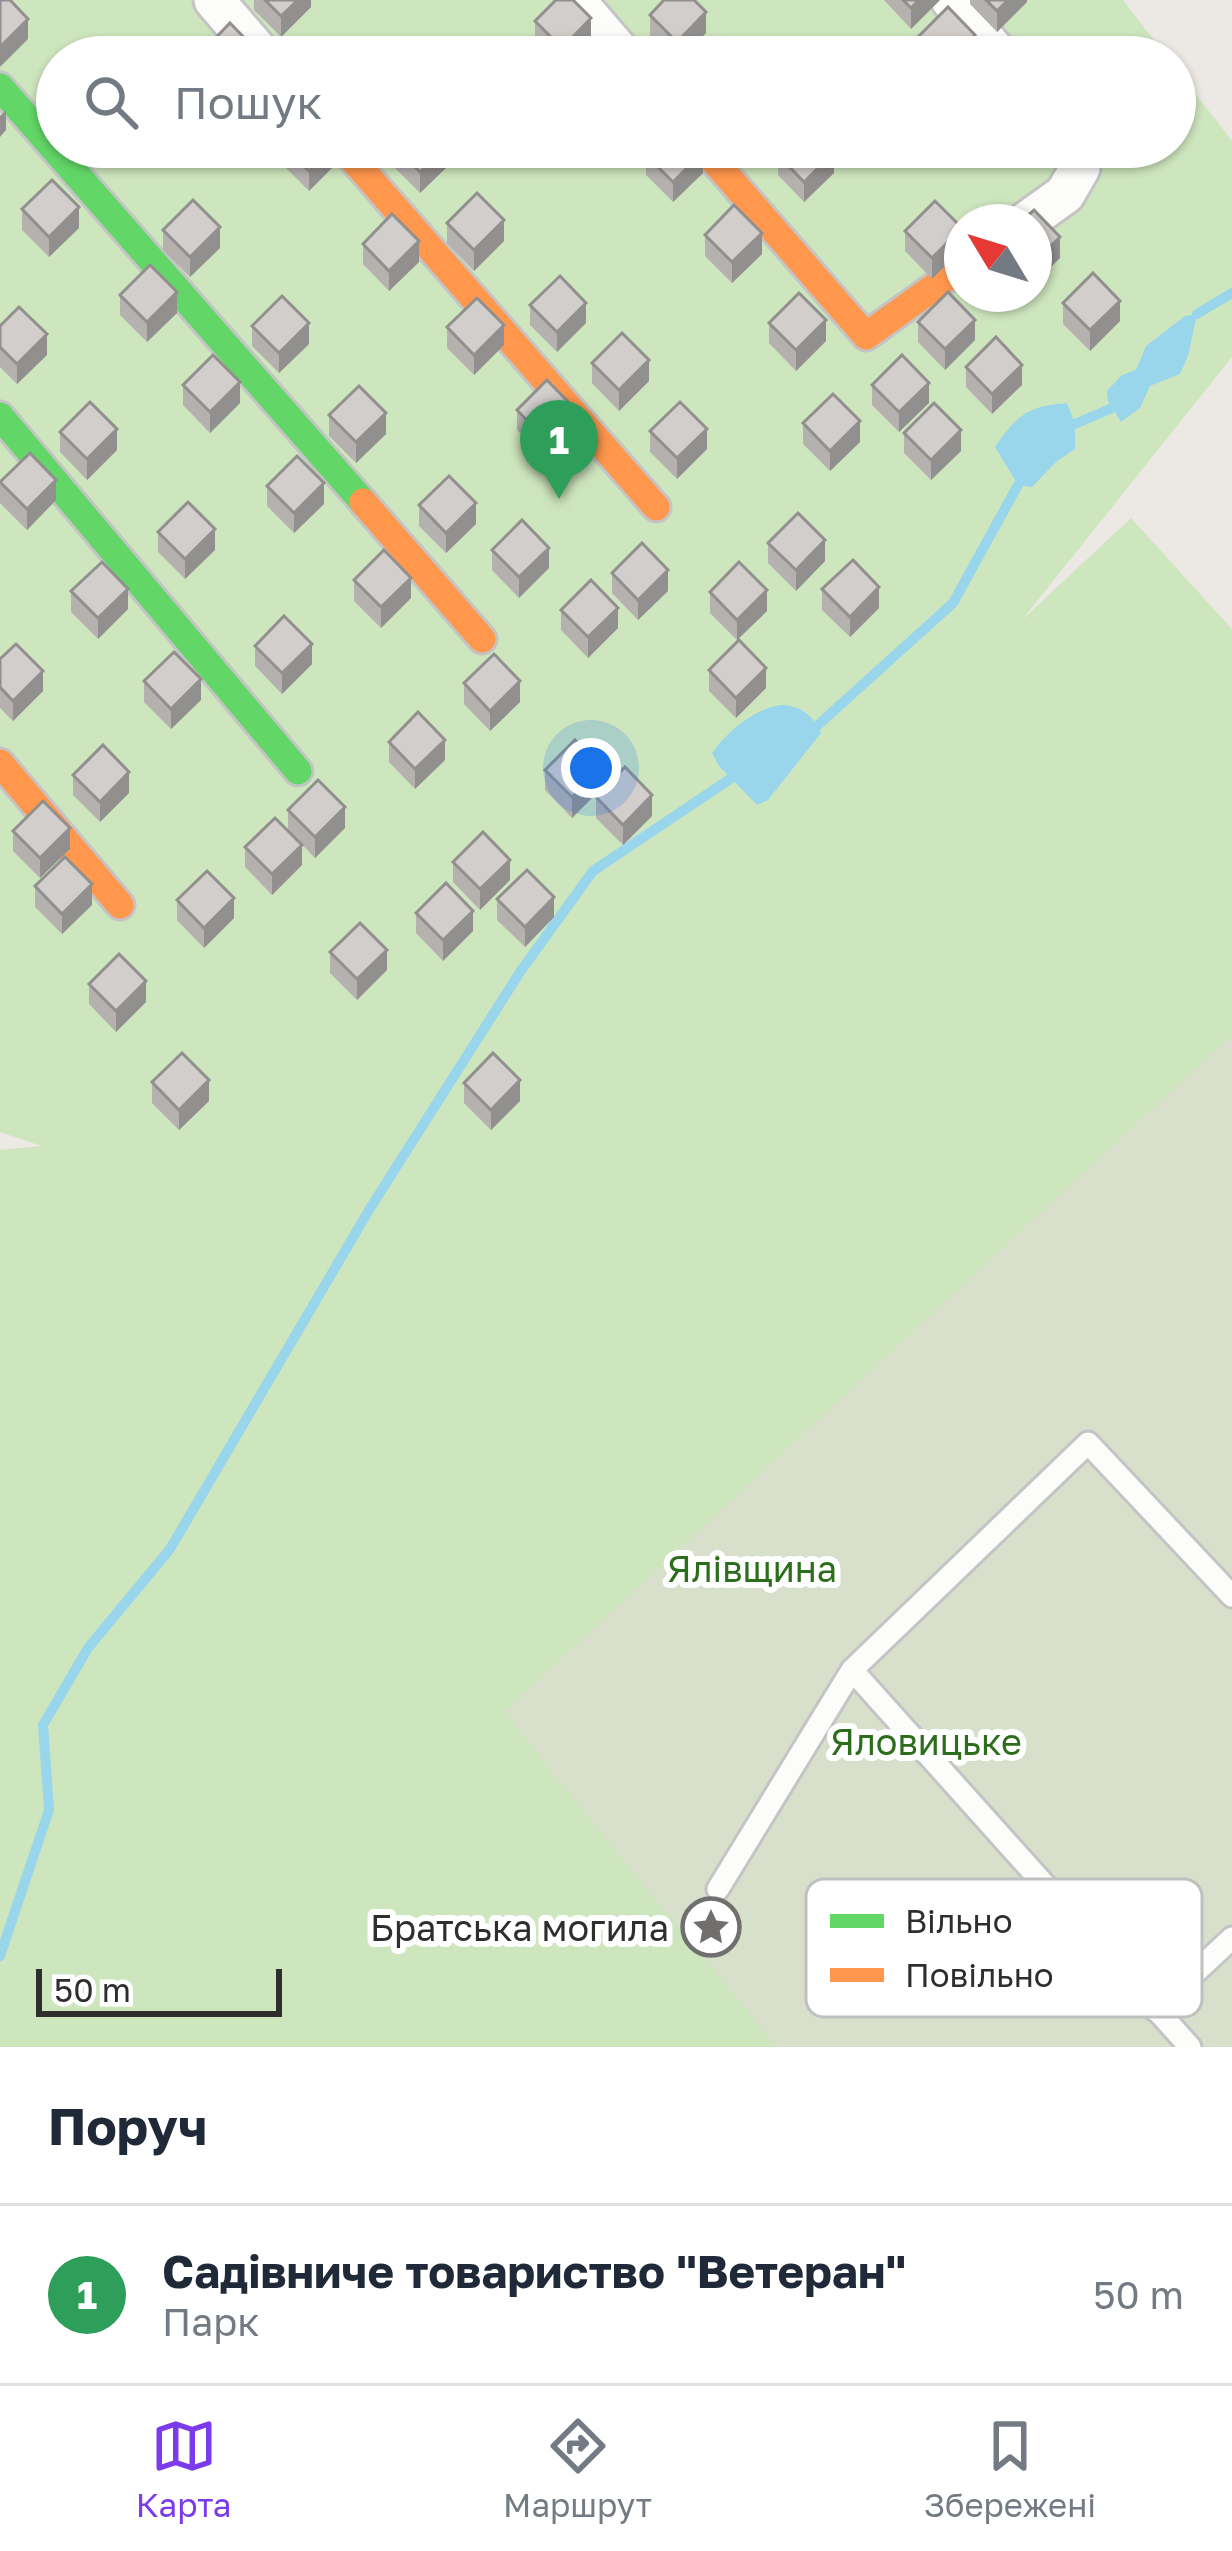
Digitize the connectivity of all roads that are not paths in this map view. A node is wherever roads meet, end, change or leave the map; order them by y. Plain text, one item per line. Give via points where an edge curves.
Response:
1 (214, 0) edge
2 (575, 0) edge
3 (951, 0) edge
4 (245, 36) edge
5 (607, 36) edge
6 (982, 36) edge
7 (0, 87) edge
8 (36, 128) edge
9 (71, 168) edge
10 (360, 168) edge
11 (720, 168) edge
12 (1080, 168) edge
13 (1051, 204) edge
14 (944, 281) edge
15 (0, 416) edge
16 (656, 507) dead end
17 (482, 639) dead end
18 (0, 763) edge
19 (298, 771) dead end
20 (120, 905) dead end
21 (1232, 1596) edge
22 (852, 1670) junction
23 (1038, 1879) edge
24 (718, 1889) dead end
25 (1232, 1938) edge
26 (1202, 1966) edge
27 (1162, 2017) edge
28 (1190, 2047) edge

1 - 4 street
2 - 5 street
3 - 6 street
7 - 8 street
9 - 17 street
10 - 16 street
11 - 14 street via 866,336
12 - 13 street
15 - 19 street
18 - 20 street
21 - 22 lane via 1088,1443
22 - 23 lane
22 - 24 lane
25 - 26 lane
27 - 28 lane

